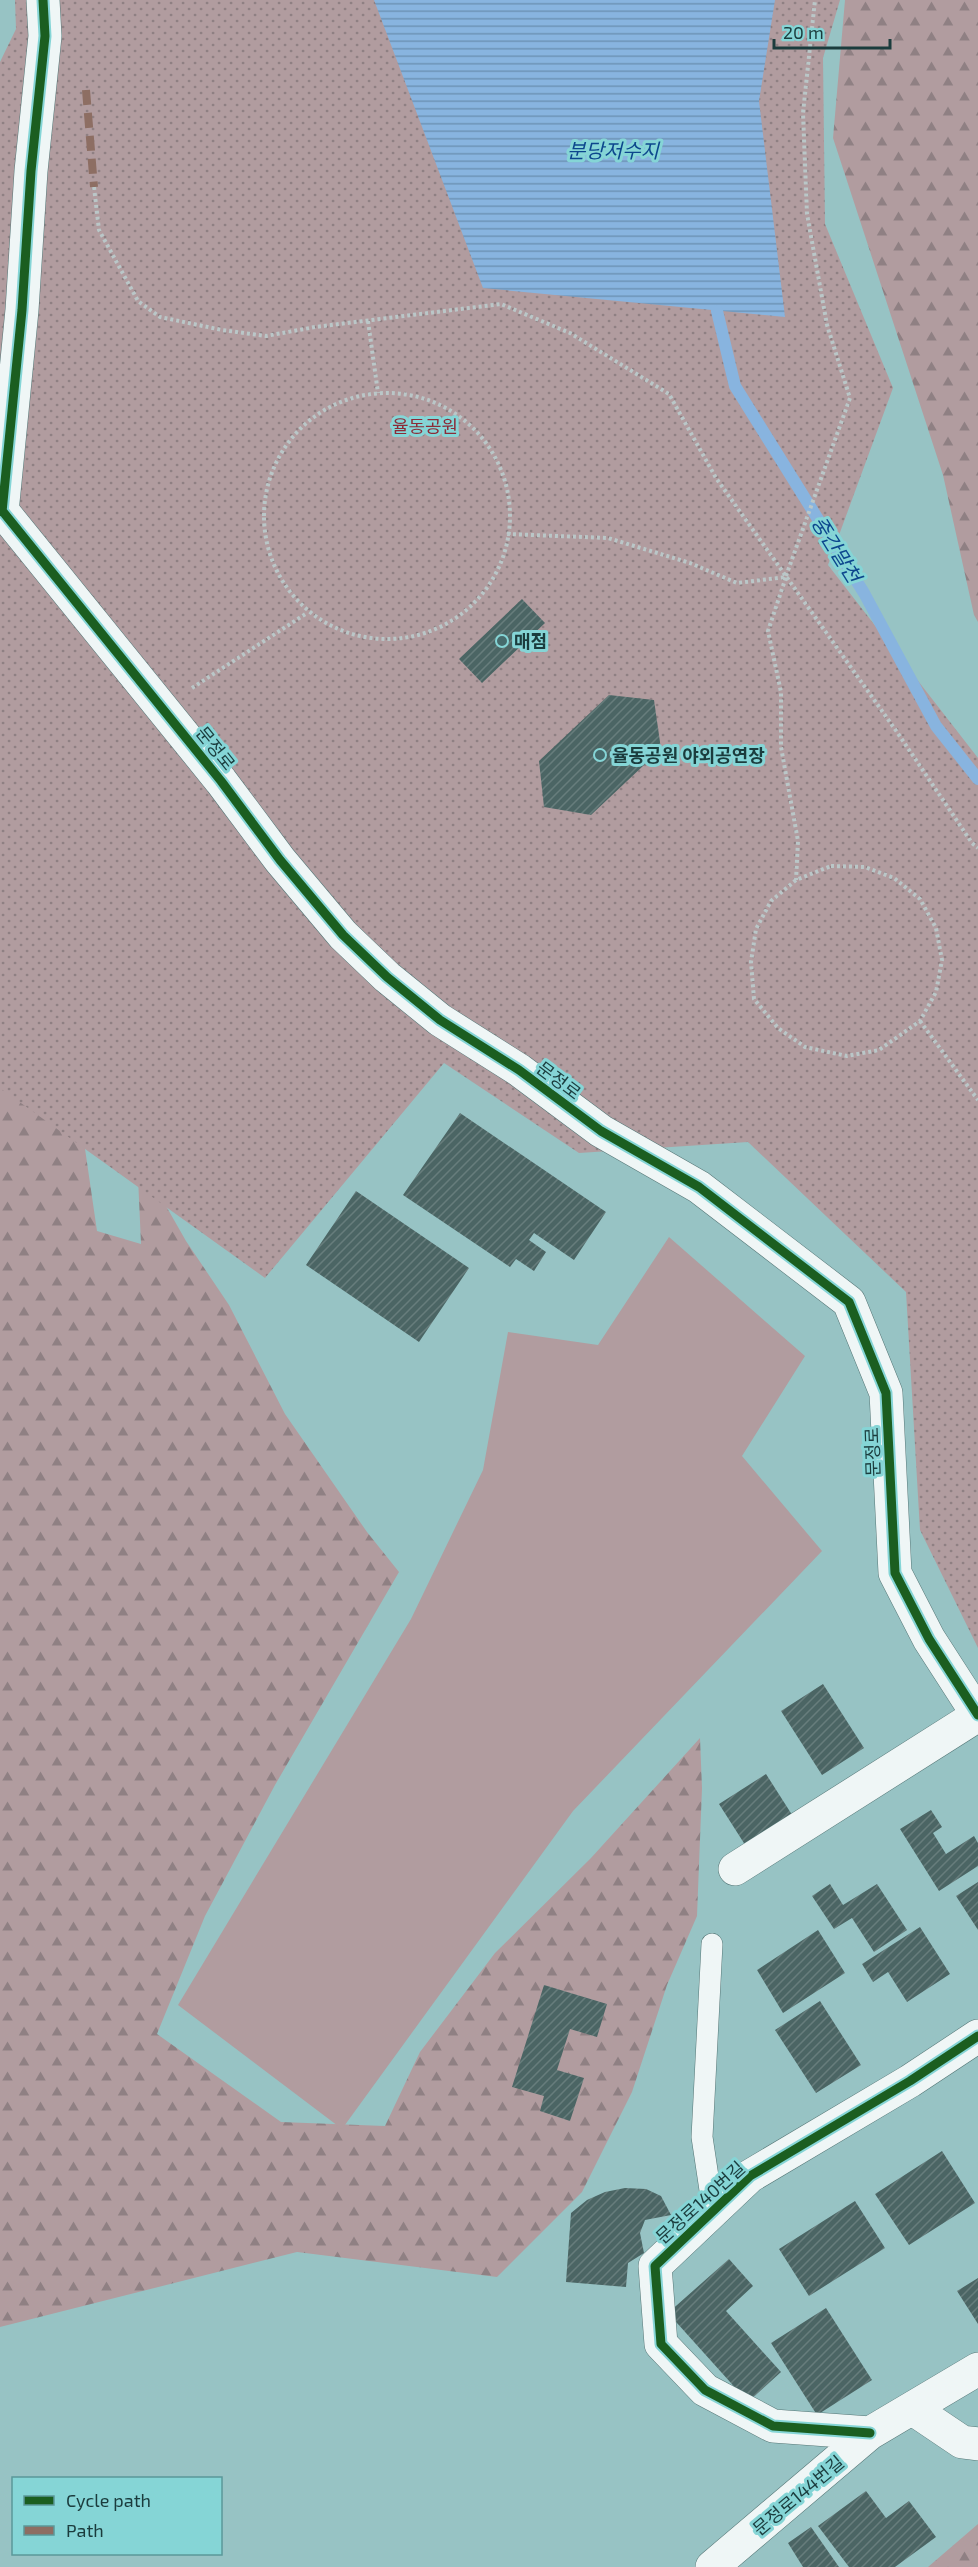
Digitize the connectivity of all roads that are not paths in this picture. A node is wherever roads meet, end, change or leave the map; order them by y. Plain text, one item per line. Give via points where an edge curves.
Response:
1 (44, 0) edge
2 (1, 510) edge
3 (978, 1715) edge
4 (735, 1869) dead end
5 (712, 1944) dead end
6 (978, 2036) edge
7 (713, 2210) junction
8 (978, 2369) edge
9 (913, 2409) junction
10 (870, 2433) junction
11 (978, 2444) edge
12 (712, 2567) edge

1 - 2 street via 45,36 22,310
2 - 3 street, 문정로 via 280,860 343,935 387,977 440,1020 519,1070 601,1131 699,1187 849,1302 886,1392 895,1573 929,1639
3 - 4 street
5 - 7 lane via 702,2137
6 - 7 street, 문정로140번길 via 750,2176
7 - 10 street, 문정로140번길 via 655,2266 661,2344 705,2391 773,2426
8 - 9 street, 문정로144번길
9 - 10 street, 문정로144번길
9 - 11 street via 962,2442
10 - 12 street, 문정로144번길

